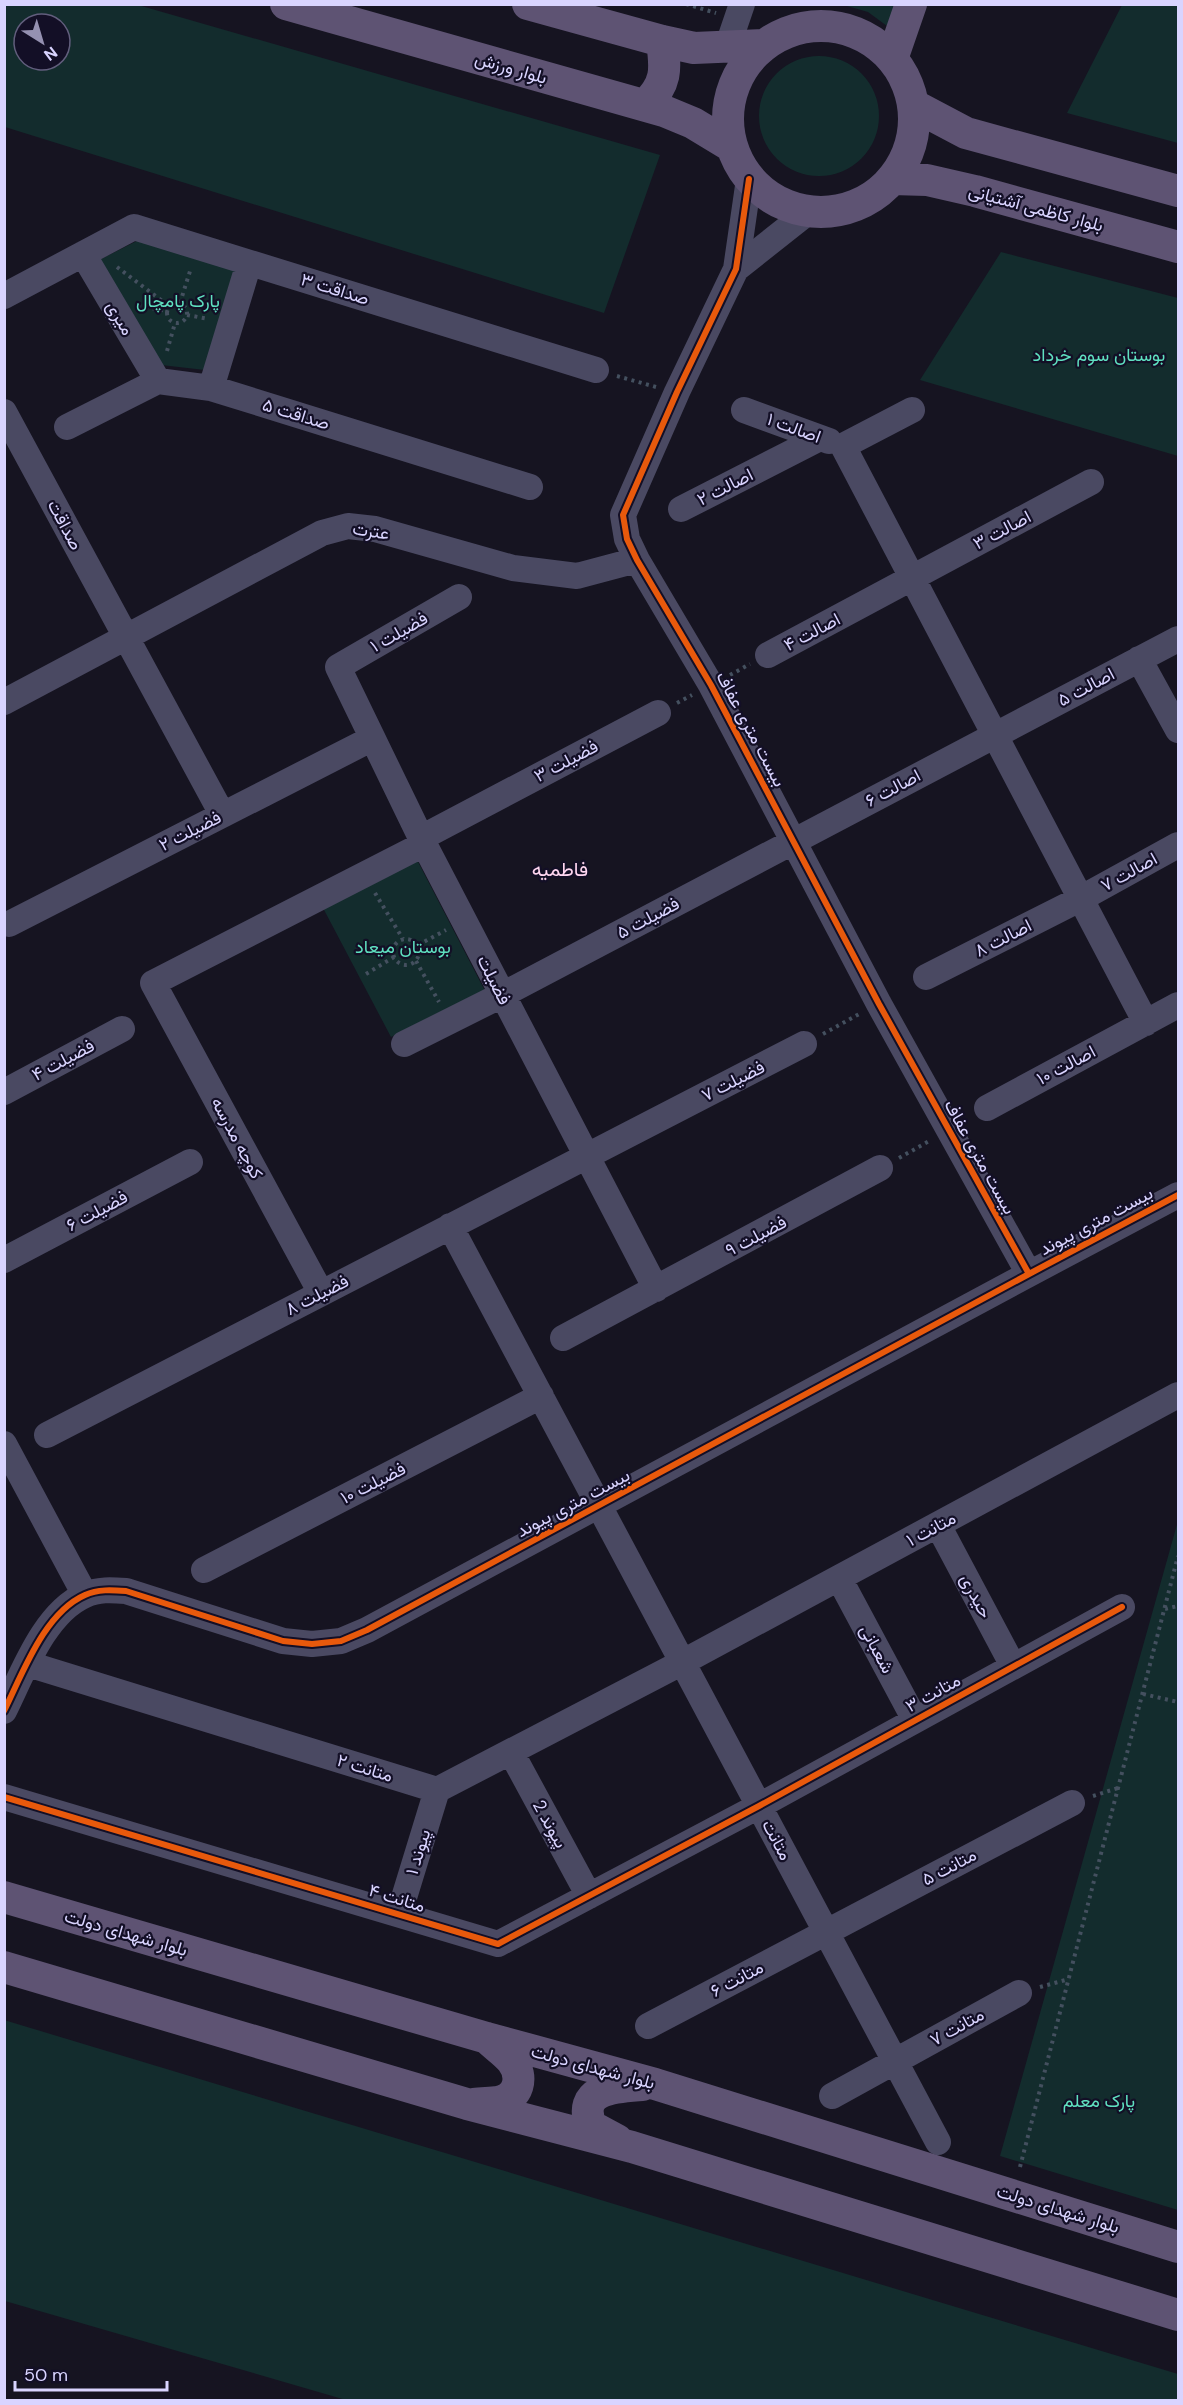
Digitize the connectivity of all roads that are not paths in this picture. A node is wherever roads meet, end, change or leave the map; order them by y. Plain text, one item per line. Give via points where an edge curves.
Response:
1 (286, 4) edge
2 (528, 4) edge
3 (830, 4) edge
4 (911, 4) edge
5 (742, 9) edge
6 (808, 27) junction
7 (662, 41) junction
8 (764, 45) junction
9 (727, 48) junction
10 (892, 58) junction
11 (645, 105) junction
12 (913, 105) junction
13 (731, 146) junction
14 (892, 179) junction
15 (749, 180) junction
16 (1179, 191) edge
17 (808, 212) junction
18 (1179, 247) edge
19 (88, 251) junction
20 (249, 263) junction
21 (736, 268) junction
22 (4, 296) edge
23 (596, 370) road end
24 (158, 381) junction
25 (211, 388) junction
26 (744, 410) dead end
27 (912, 410) dead end
28 (4, 412) edge
29 (67, 427) dead end
30 (832, 442) junction
31 (14, 451) edge
32 (1091, 482) dead end
33 (530, 487) dead end
34 (681, 509) dead end
35 (637, 560) junction
36 (912, 579) junction
37 (459, 597) dead end
38 (125, 638) junction
39 (1179, 639) edge
40 (768, 655) road end
41 (1139, 659) junction
42 (338, 667) joint
43 (4, 702) edge
44 (658, 713) road end
45 (1179, 730) edge
46 (993, 735) junction
47 (371, 738) junction
48 (222, 814) junction
49 (422, 841) junction
50 (793, 842) junction
51 (1179, 845) edge
52 (1080, 899) junction
53 (9, 924) dead end
54 (926, 977) dead end
55 (153, 983) joint
56 (502, 995) junction
57 (1179, 1005) edge
58 (1146, 1023) junction
59 (122, 1029) dead end
60 (404, 1044) dead end
61 (804, 1044) road end
62 (4, 1092) edge
63 (987, 1108) dead end
64 (586, 1156) junction
65 (189, 1162) dead end
66 (880, 1168) road end
67 (1179, 1196) edge
68 (450, 1226) junction
69 (4, 1260) edge
70 (1029, 1274) junction
71 (656, 1289) junction
72 (321, 1293) junction
73 (562, 1338) dead end
74 (1179, 1395) edge
75 (541, 1396) junction
76 (47, 1435) dead end
77 (4, 1444) edge
78 (600, 1506) junction
79 (938, 1525) junction
80 (204, 1570) dead end
81 (839, 1578) junction
82 (85, 1595) junction
83 (1122, 1607) dead end
84 (683, 1662) junction
85 (27, 1664) junction
86 (1013, 1666) junction
87 (4, 1711) edge
88 (915, 1720) junction
89 (511, 1752) junction
90 (437, 1790) junction
91 (4, 1797) edge
92 (1072, 1803) dead end
93 (759, 1806) junction
94 (589, 1896) junction
95 (4, 1897) edge
96 (399, 1914) junction
97 (826, 1932) junction
98 (4, 1967) edge
99 (1019, 1993) road end
100 (648, 2026) dead end
101 (487, 2038) junction
102 (895, 2062) junction
103 (655, 2084) junction
104 (832, 2096) dead end
105 (467, 2104) junction
106 (938, 2142) dead end
107 (632, 2147) junction
108 (1179, 2247) edge
109 (1179, 2314) edge

1 - 11 main road, بلوار ورزش
2 - 7 main road
3 - 6 main road
4 - 10 main road
5 - 9 street
6 - 8 main road
6 - 10 main road via 845,29
7 - 9 main road via 694,48
7 - 11 main road via 664,77 656,95
8 - 9 main road
8 - 13 main road via 740,73 732,91 728,109
10 - 12 main road
11 - 13 main road, بلوار ورزش via 676,115
12 - 14 main road via 910,145
12 - 16 main road via 966,133
13 - 15 main road
14 - 17 main road via 862,203 845,209
14 - 18 main road, بلوار کاظمی آشتیانی via 927,180 975,191
15 - 17 main road via 775,201
15 - 21 street, بیست متری عفاف
17 - 21 street
19 - 20 street, صداقت ۳ via 134,227
19 - 22 street, صداقت ۳
19 - 24 street, میری
20 - 23 street, صداقت ۳
20 - 25 street
21 - 35 street, بیست متری عفاف via 623,515 627,539
24 - 25 street, صداقت ۵
24 - 29 street
25 - 33 street, صداقت ۵
26 - 30 street, اصالت ۱
27 - 30 street, اصالت ۲
28 - 31 street, صداقت
30 - 34 street, اصالت ۲
30 - 36 street
31 - 38 street, صداقت
32 - 36 street, اصالت ۳
35 - 38 street, عترت via 577,576 513,568 375,529 348,526 321,533
35 - 50 street, بیست متری عفاف via 711,685
36 - 40 street, اصالت ۴
36 - 46 street
37 - 42 street, فضیلت ۱
38 - 43 street, عترت
38 - 48 street
39 - 41 street, اصالت ۵
41 - 45 street
41 - 46 street, اصالت ۵
42 - 47 street, فضیلت
44 - 49 street, فضیلت ۳
46 - 50 street, اصالت ۶
46 - 52 street
47 - 48 street, فضیلت ۲
47 - 49 street, فضیلت
48 - 53 street, فضیلت ۲
49 - 55 street, فضیلت ۳
49 - 56 street, فضیلت
50 - 56 street, فضیلت ۵
50 - 70 street, بیست متری عفاف
51 - 52 street, اصالت ۷
52 - 54 street, اصالت ۸
52 - 58 street
55 - 72 street, کوچه مدرسه
56 - 60 street, فضیلت ۵
56 - 64 street, فضیلت
57 - 58 street, اصالت ۱۰
58 - 63 street, اصالت ۱۰
59 - 62 street, فضیلت ۴
61 - 64 street, فضیلت ۷
64 - 68 street, فضیلت ۸
64 - 71 street, فضیلت
65 - 69 street, فضیلت ۶
66 - 71 street, فضیلت ۹
67 - 70 street, بیست متری پیوند
68 - 72 street, فضیلت ۸
68 - 75 street
70 - 78 street, بیست متری پیوند
71 - 73 street, فضیلت ۹
72 - 76 street, فضیلت ۸
74 - 79 street, متانت ۱
75 - 78 street
75 - 80 street, فضیلت ۱۰
77 - 82 street
78 - 82 street, بیست متری پیوند via 340,1641 283,1641 126,1591 103,1590
78 - 84 street, متانت
79 - 81 street, متانت ۱
79 - 86 street, حیدری
81 - 84 street, متانت ۱
81 - 88 street, شعبانی
82 - 85 street, بیست متری پیوند via 49,1626
83 - 86 street, متانت ۳
84 - 89 street
84 - 93 street, متانت
85 - 87 street, بیست متری پیوند
85 - 90 street, متانت ۲
86 - 88 street, متانت ۳
88 - 93 street, متانت ۳
89 - 90 street
89 - 94 street, پیوند 2
90 - 96 street, پیوند ۱
91 - 96 street, متانت ۴
92 - 97 street, متانت ۵
93 - 94 street, متانت ۴
93 - 97 street, متانت
94 - 96 street, متانت ۴ via 498,1944
95 - 101 main road, بلوار شهدای دولت
97 - 100 street, متانت ۶
97 - 102 street, متانت
98 - 105 main road
99 - 102 street, متانت ۷
101 - 103 main road, بلوار شهدای دولت
101 - 105 main road via 512,2060 519,2072 519,2084 510,2097 500,2102
102 - 104 street, متانت ۷
102 - 106 street, متانت
103 - 107 main road via 613,2087 596,2094 589,2104 587,2116 591,2126
103 - 108 main road, بلوار شهدای دولت
105 - 107 main road
107 - 109 main road

